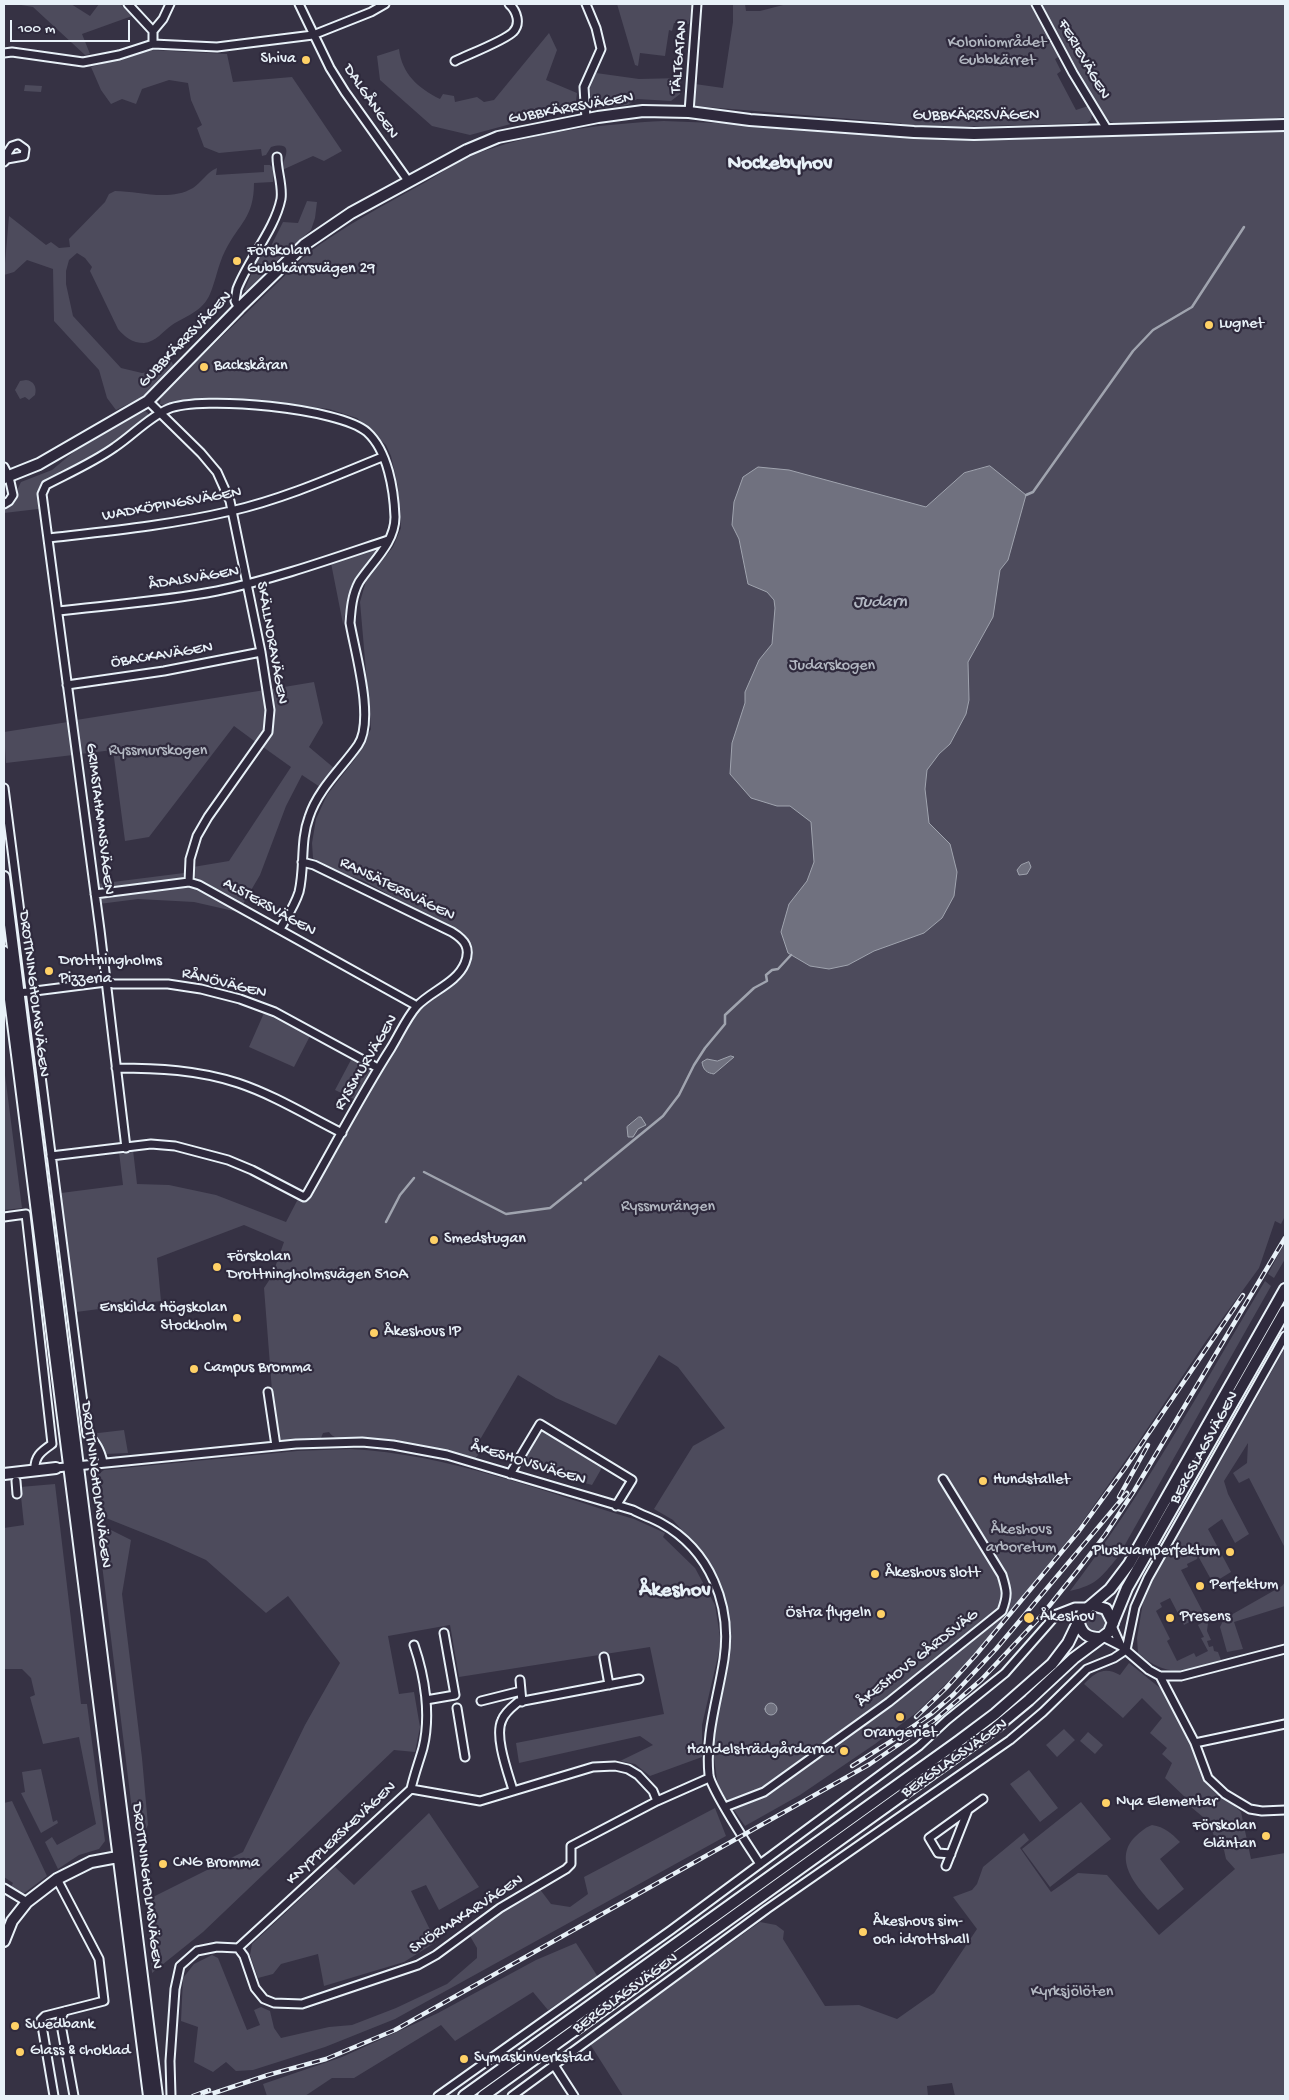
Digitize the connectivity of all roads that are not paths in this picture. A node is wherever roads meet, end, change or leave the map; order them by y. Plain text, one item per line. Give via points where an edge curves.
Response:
1 (128, 4) edge
2 (170, 4) edge
3 (298, 4) edge
4 (385, 4) edge
5 (509, 4) edge
6 (586, 4) edge
7 (697, 4) edge
8 (1036, 4) edge
9 (153, 31) junction
10 (313, 35) junction
11 (153, 44) junction
12 (4, 53) edge
13 (455, 61) dead end
14 (689, 112) junction
15 (586, 119) junction
16 (1285, 125) edge
17 (1107, 129) junction
18 (277, 157) dead end
19 (409, 182) junction
20 (239, 308) junction
21 (148, 401) junction
22 (160, 413) junction
23 (382, 457) junction
24 (4, 467) edge
25 (6, 477) edge
26 (4, 504) edge
27 (232, 510) junction
28 (49, 538) junction
29 (388, 540) junction
30 (247, 584) junction
31 (58, 612) junction
32 (261, 652) junction
33 (67, 685) junction
34 (4, 788) edge
35 (302, 862) junction
36 (4, 877) edge
37 (189, 882) junction
38 (95, 894) junction
39 (280, 929) junction
40 (4, 952) edge
41 (468, 956) joint
42 (106, 982) junction
43 (31, 992) junction
44 (14, 994) junction
45 (417, 1006) junction
46 (116, 1068) junction
47 (378, 1068) junction
48 (342, 1133) junction
49 (126, 1148) junction
50 (51, 1156) junction
51 (4, 1217) edge
52 (1285, 1289) edge
53 (1285, 1311) edge
54 (1285, 1336) edge
55 (268, 1392) dead end
56 (276, 1446) junction
57 (103, 1462) junction
58 (73, 1465) junction
59 (56, 1468) joint
60 (35, 1470) junction
61 (4, 1474) edge
62 (510, 1474) junction
63 (943, 1479) dead end
64 (16, 1481) dead end
65 (17, 1494) dead end
66 (616, 1506) junction
67 (1090, 1606) junction
68 (1067, 1609) junction
69 (1079, 1621) junction
70 (1112, 1625) junction
71 (444, 1633) dead end
72 (1101, 1638) junction
73 (414, 1645) dead end
74 (1123, 1648) junction
75 (1285, 1649) edge
76 (604, 1657) dead end
77 (1160, 1676) junction
78 (638, 1679) dead end
79 (520, 1680) dead end
80 (609, 1685) junction
81 (521, 1691) junction
82 (426, 1700) junction
83 (481, 1701) dead end
84 (522, 1702) junction
85 (456, 1708) dead end
86 (1285, 1724) edge
87 (1195, 1742) junction
88 (465, 1757) dead end
89 (709, 1778) junction
90 (411, 1789) junction
91 (513, 1790) junction
92 (983, 1799) dead end
93 (657, 1801) junction
94 (726, 1807) junction
95 (968, 1810) junction
96 (1285, 1810) edge
97 (950, 1854) junction
98 (123, 1856) junction
99 (760, 1864) junction
100 (946, 1866) dead end
101 (56, 1879) junction
102 (4, 1888) edge
103 (27, 1902) junction
104 (4, 1941) edge
105 (238, 1948) junction
106 (65, 2011) junction
107 (554, 2065) junction
108 (54, 2096) edge
109 (74, 2096) edge
110 (149, 2096) edge
111 (157, 2096) edge
112 (170, 2096) edge
113 (438, 2096) edge
114 (464, 2096) edge
115 (483, 2096) edge
116 (512, 2096) edge
117 (574, 2096) edge

1 - 9 street
2 - 9 street
3 - 10 street, DALGÅNGEN
4 - 10 street
5 - 13 street via 516,12 518,22 512,32
6 - 15 street via 601,49 584,87
7 - 14 street, TÄLTGATAN
8 - 17 street, FERIEVÄGEN
9 - 11 street
10 - 11 street via 217,47
10 - 19 street, DALGÅNGEN via 344,92
11 - 12 street via 83,62
14 - 15 main road, GUBBKÄRRSVÄGEN via 643,112
14 - 17 main road, GUBBKÄRRSVÄGEN via 750,120 914,132 974,134
15 - 19 main road, GUBBKÄRRSVÄGEN via 498,137
16 - 17 main road, GUBBKÄRRSVÄGEN
18 - 20 street via 281,199 277,213 237,289 235,301
19 - 20 main road, GUBBKÄRRSVÄGEN via 351,213 304,245
20 - 21 main road, GUBBKÄRRSVÄGEN
21 - 22 street, SKÄLLNORAVÄGEN
21 - 25 main road, GUBBKÄRRSVÄGEN via 47,460
22 - 23 street via 184,404 209,402 257,405 331,417 353,423 367,432
22 - 27 street, SKÄLLNORAVÄGEN via 217,472
22 - 28 street, GRIMSTAHAMNSVÄGEN via 115,448 46,485 42,494
23 - 27 street, WADKÖPINGSVÄGEN via 292,492
23 - 29 street via 390,479 395,519
24 - 25 street
25 - 26 street via 13,495
27 - 28 street, WADKÖPINGSVÄGEN via 134,528
27 - 30 street, SKÄLLNORAVÄGEN
28 - 31 street, GRIMSTAHAMNSVÄGEN
29 - 30 street, ÅDALSVÄGEN
29 - 35 street via 354,592 351,607 350,622 366,715 364,736 312,810 303,843
30 - 31 street, ÅDALSVÄGEN via 214,592
30 - 32 street, SKÄLLNORAVÄGEN
31 - 33 street, GRIMSTAHAMNSVÄGEN
32 - 33 street, ÖBACKAVÄGEN
32 - 37 street, SKÄLLNORAVÄGEN via 270,727 197,836 190,859
33 - 38 street, GRIMSTAHAMNSVÄGEN
34 - 43 street, DROTTNINGHOLMSVÄGEN
35 - 39 street via 299,892
35 - 41 street, RANSÄTERSVÄGEN via 452,932 462,938
36 - 44 main road, DROTTNINGHOLMSVÄGEN
37 - 38 street
37 - 39 street, ALSTERSVÄGEN
38 - 42 street, GRIMSTAHAMNSVÄGEN
39 - 45 street, ALSTERSVÄGEN
40 - 44 main road, DROTTNINGHOLMSVÄGEN
41 - 45 street, RYSSMURVÄGEN via 452,980
42 - 43 street, RÅNÖVÄGEN
42 - 46 street, GRIMSTAHAMNSVÄGEN
42 - 47 street, RÅNÖVÄGEN via 168,984 240,999 275,1012
43 - 44 street, RÅNÖVÄGEN
43 - 50 street, DROTTNINGHOLMSVÄGEN
44 - 58 main road, DROTTNINGHOLMSVÄGEN
45 - 47 street, RYSSMURVÄGEN
46 - 48 street via 196,1072 238,1083
46 - 49 street, GRIMSTAHAMNSVÄGEN
47 - 48 street, RYSSMURVÄGEN
48 - 49 street, RYSSMURVÄGEN via 304,1197 252,1170 194,1150 151,1144
49 - 50 street
50 - 57 street, DROTTNINGHOLMSVÄGEN via 87,1434 101,1451
51 - 60 street via 26,1214 52,1444 38,1455
52 - 67 main road, BERGSLAGSVÄGEN via 1129,1564 1112,1588
53 - 70 main road, BERGSLAGSVÄGEN via 1128,1588
54 - 74 street, BERGSLAGSVÄGEN via 1148,1578
55 - 56 street
56 - 57 street, ÅKESHOVSVÄGEN
56 - 62 street, ÅKESHOVSVÄGEN via 328,1442 393,1445 447,1455
57 - 58 street, ÅKESHOVSVÄGEN
58 - 59 street, ÅKESHOVSVÄGEN
58 - 98 main road, DROTTNINGHOLMSVÄGEN
59 - 60 main road, ÅKESHOVSVÄGEN
60 - 61 main road, ÅKESHOVSVÄGEN
62 - 66 street, ÅKESHOVSVÄGEN
62 - 66 street via 540,1424 632,1480
63 - 94 street, ÅKESHOVS GÅRDSVÄG via 1002,1575 1007,1591 1002,1611 889,1702 764,1792
64 - 65 street
66 - 89 street, ÅKESHOVSVÄGEN via 661,1523 676,1534 694,1550 717,1586 727,1631 708,1741
67 - 68 street
67 - 69 main road, BERGSLAGSVÄGEN
67 - 70 main road via 1106,1609
68 - 69 street
68 - 99 street, BERGSLAGSVÄGEN via 1057,1614 1005,1673 919,1746
69 - 72 main road via 1085,1634
69 - 114 main road, BERGSLAGSVÄGEN via 1052,1664 995,1714
70 - 72 main road, BERGSLAGSVÄGEN
70 - 74 street
71 - 82 street via 455,1696
72 - 74 street
72 - 115 main road, BERGSLAGSVÄGEN via 994,1729
73 - 82 street via 422,1667
74 - 77 street
74 - 107 street, BERGSLAGSVÄGEN via 1114,1658 1087,1669 1010,1740 767,1909
75 - 77 street via 1181,1676
76 - 80 street
77 - 87 street
78 - 80 street
79 - 81 street
80 - 84 street
81 - 83 street
81 - 84 street
82 - 90 street via 426,1730
84 - 91 street via 508,1710 501,1721 499,1735
85 - 88 street
86 - 87 street
87 - 96 street via 1208,1778 1225,1794 1250,1809
89 - 93 street, SNÖRMAKARVÄGEN
89 - 94 street, ÅKESHOVSVÄGEN
90 - 91 street, KNYPPLERSKEVÄGEN via 480,1801
90 - 105 street, KNYPPLERSKEVÄGEN
91 - 93 street, KNYPPLERSKEVÄGEN via 594,1767 615,1766 638,1774
92 - 95 street
93 - 105 street, SNÖRMAKARVÄGEN via 571,1846 571,1864 566,1869 500,1908 418,1965 302,2004 274,2003 264,1999 255,1988
94 - 99 street, ÅKESHOVSVÄGEN
95 - 97 street
95 - 97 street via 929,1838 938,1853
97 - 100 street
98 - 101 main road via 91,1862
98 - 110 main road, DROTTNINGHOLMSVÄGEN
98 - 111 main road, DROTTNINGHOLMSVÄGEN
99 - 113 street, BERGSLAGSVÄGEN
101 - 103 main road
101 - 106 street via 99,1959 103,1977 104,2001
102 - 103 street
103 - 104 main road via 12,1921
105 - 112 street via 217,1947 197,1951 180,1966 174,2007
106 - 108 street via 41,2020
106 - 109 street via 60,2019
107 - 116 street, BERGSLAGSVÄGEN
107 - 117 street

